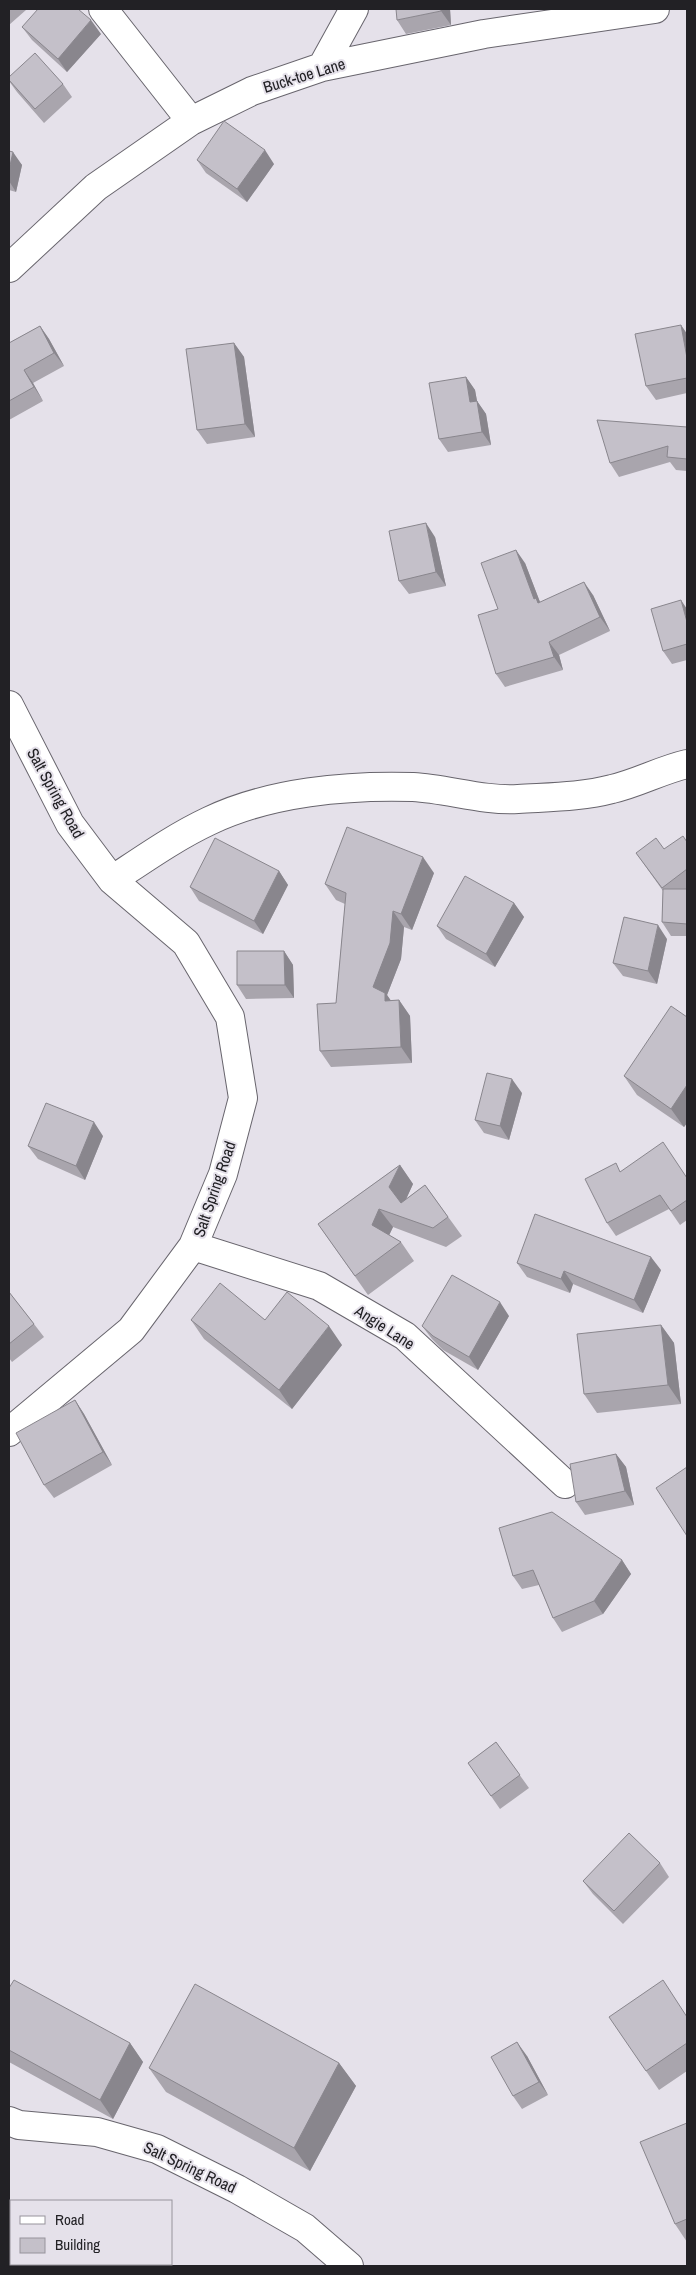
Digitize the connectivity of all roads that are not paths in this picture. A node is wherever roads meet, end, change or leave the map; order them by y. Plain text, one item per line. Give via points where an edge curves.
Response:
1 (103, 9) edge
2 (354, 9) edge
3 (655, 9) edge
4 (322, 67) junction
5 (191, 122) junction
6 (9, 268) edge
7 (9, 705) edge
8 (687, 764) edge
9 (112, 880) junction
10 (193, 1246) junction
11 (9, 1432) edge
12 (565, 1484) dead end
13 (9, 2121) edge
14 (349, 2266) edge

1 - 5 street
2 - 4 street
3 - 4 street, Buck-toe Lane via 484,34
4 - 5 street, Buck-toe Lane via 252,91
5 - 6 street, Buck-toe Lane via 96,187
7 - 9 street, Salt Spring Road via 70,824
8 - 9 street via 613,789 568,795 515,799 414,787 332,789 284,798 210,820
9 - 10 street, Salt Spring Road via 186,944 230,1017 242,1098 223,1174
10 - 11 street, Salt Spring Road via 131,1330
10 - 12 street, Angie Lane via 319,1286 406,1336
13 - 14 street, Salt Spring Road via 18,2125 97,2132 157,2149 237,2188 305,2228

